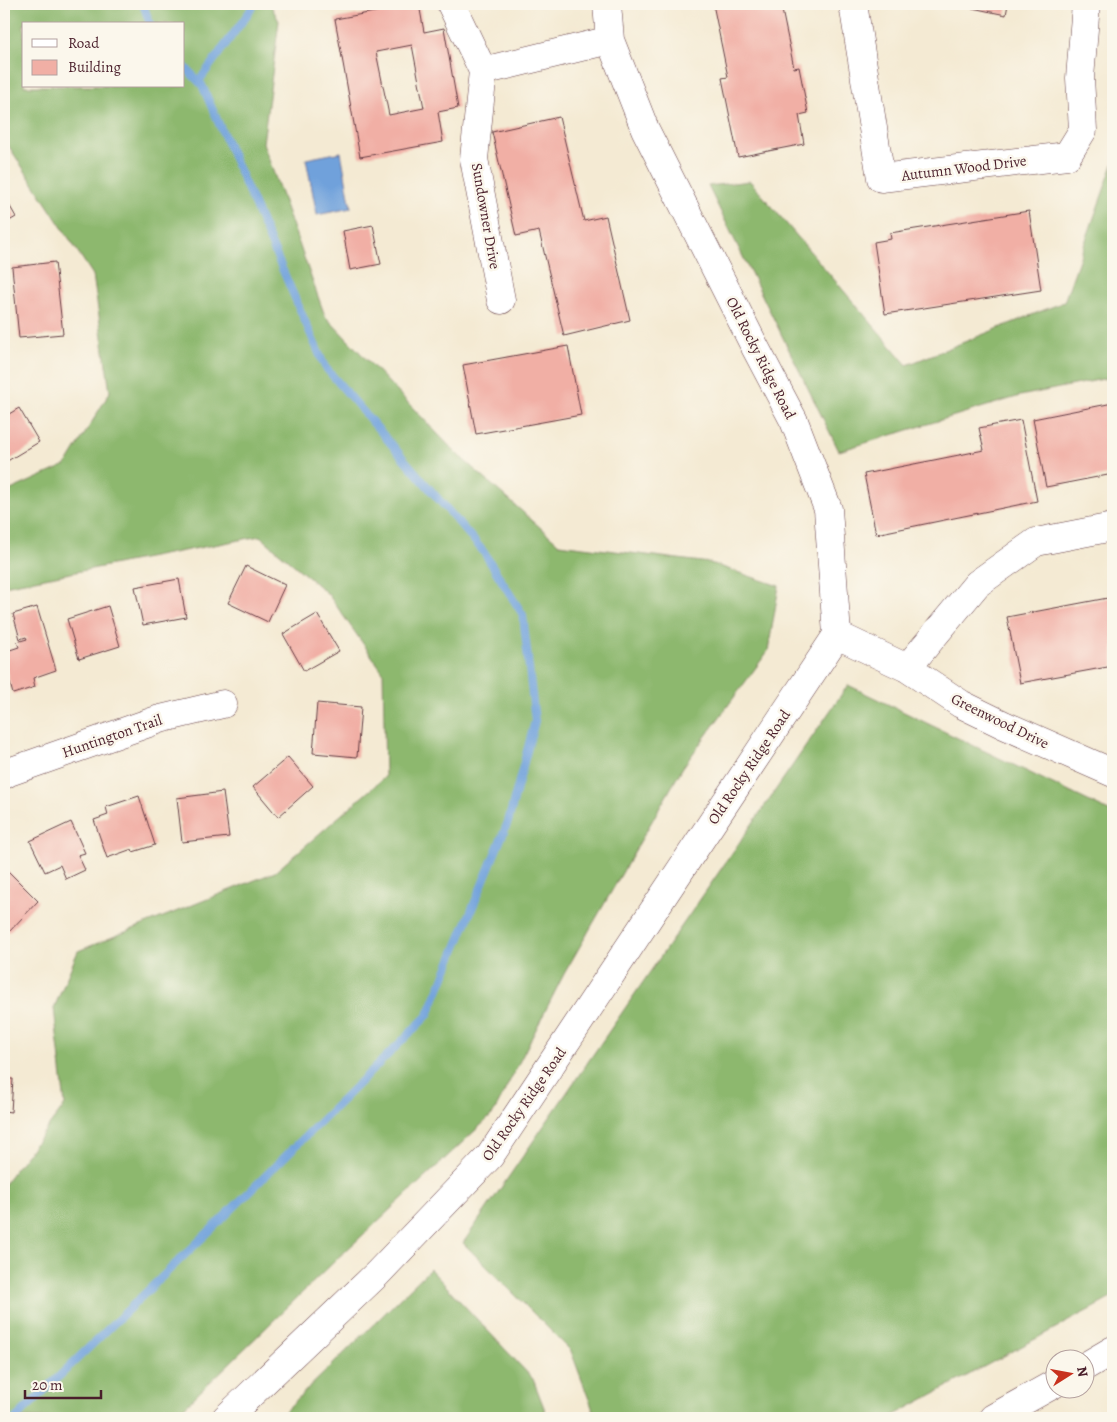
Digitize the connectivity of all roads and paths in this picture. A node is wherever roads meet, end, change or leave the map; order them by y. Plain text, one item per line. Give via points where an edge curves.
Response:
1 (451, 4) edge
2 (607, 4) edge
3 (853, 4) edge
4 (1086, 4) edge
5 (610, 40) junction
6 (483, 71) junction
7 (501, 300) dead end
8 (1113, 527) edge
9 (837, 635) junction
10 (907, 668) junction
11 (223, 704) dead end
12 (1113, 773) edge
13 (4, 776) edge
14 (1113, 1350) edge
15 (1094, 1361) edge
16 (1044, 1390) edge
17 (226, 1418) edge
18 (993, 1418) edge

1 - 6 main road
2 - 5 main road, Old Rocky Ridge Road
3 - 4 main road, Autumn Wood Drive via 881,178 1067,156 1082,130 1080,78
5 - 6 main road
5 - 9 main road, Old Rocky Ridge Road via 645,129 794,421 828,509
6 - 7 main road, Sundowner Drive via 474,159
8 - 10 main road via 1036,542 977,584
9 - 10 main road, Greenwood Drive
9 - 17 main road, Old Rocky Ridge Road via 490,1156 377,1274
10 - 12 main road, Greenwood Drive via 961,704
11 - 13 main road, Huntington Trail via 160,719
14 - 15 main road
16 - 18 main road

